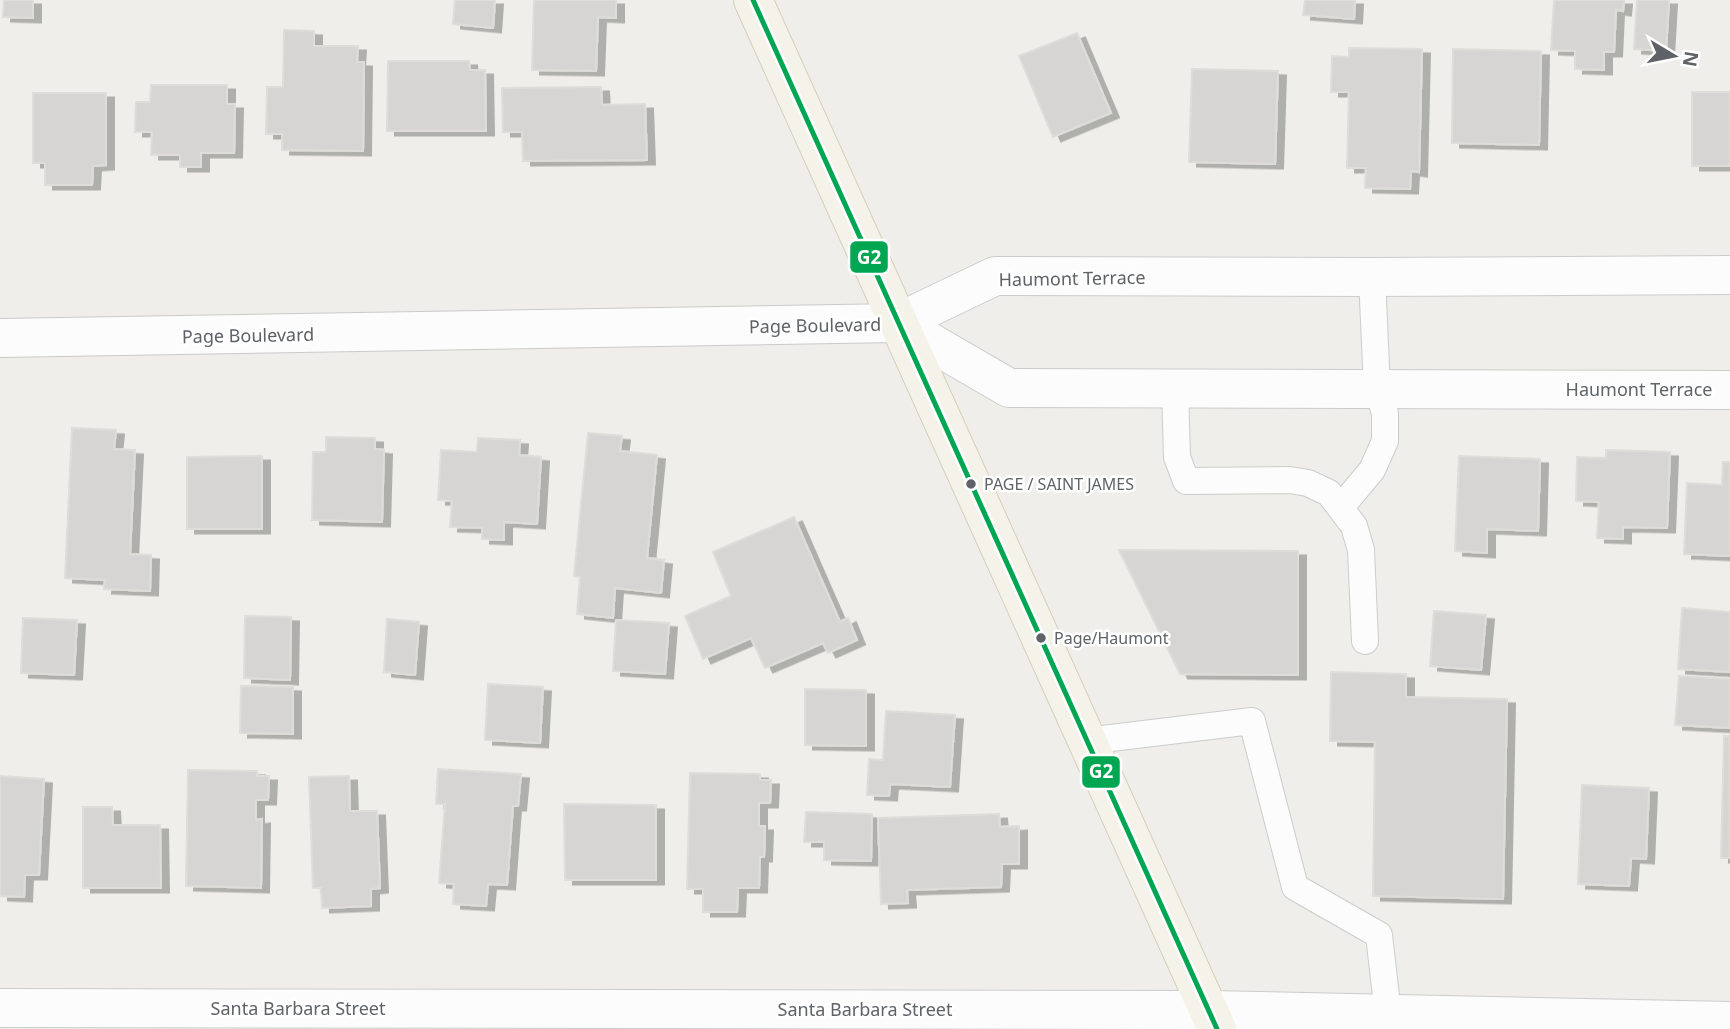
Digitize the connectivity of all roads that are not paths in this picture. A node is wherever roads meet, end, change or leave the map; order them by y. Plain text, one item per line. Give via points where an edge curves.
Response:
1 (753, 0) edge
2 (1730, 275) edge
3 (1372, 277) junction
4 (897, 323) junction
5 (0, 338) edge
6 (1175, 388) junction
7 (1377, 389) junction
8 (1730, 390) edge
9 (1341, 507) junction
10 (1365, 641) dead end
11 (1086, 741) junction
12 (0, 1007) edge
13 (1388, 1014) junction
14 (1212, 1020) edge
15 (1730, 1021) edge

1 - 4 main road
2 - 3 street, Haumont Terrace
3 - 4 street, Haumont Terrace via 995,276
3 - 7 lane
4 - 5 street, Page Boulevard
4 - 6 street, Haumont Terrace via 1009,388
4 - 11 main road, Page Boulevard
6 - 7 street, Haumont Terrace
6 - 9 lane via 1177,457 1186,481 1308,483 1329,493
7 - 8 street, Haumont Terrace
7 - 9 lane via 1385,413 1385,441 1372,470
9 - 10 lane via 1354,526 1361,550
11 - 13 lane via 1252,721 1295,887 1379,935
11 - 14 main road, Page Boulevard
12 - 14 street, Santa Barbara Street
13 - 14 street, Santa Barbara Street
13 - 15 street, Santa Barbara Street

